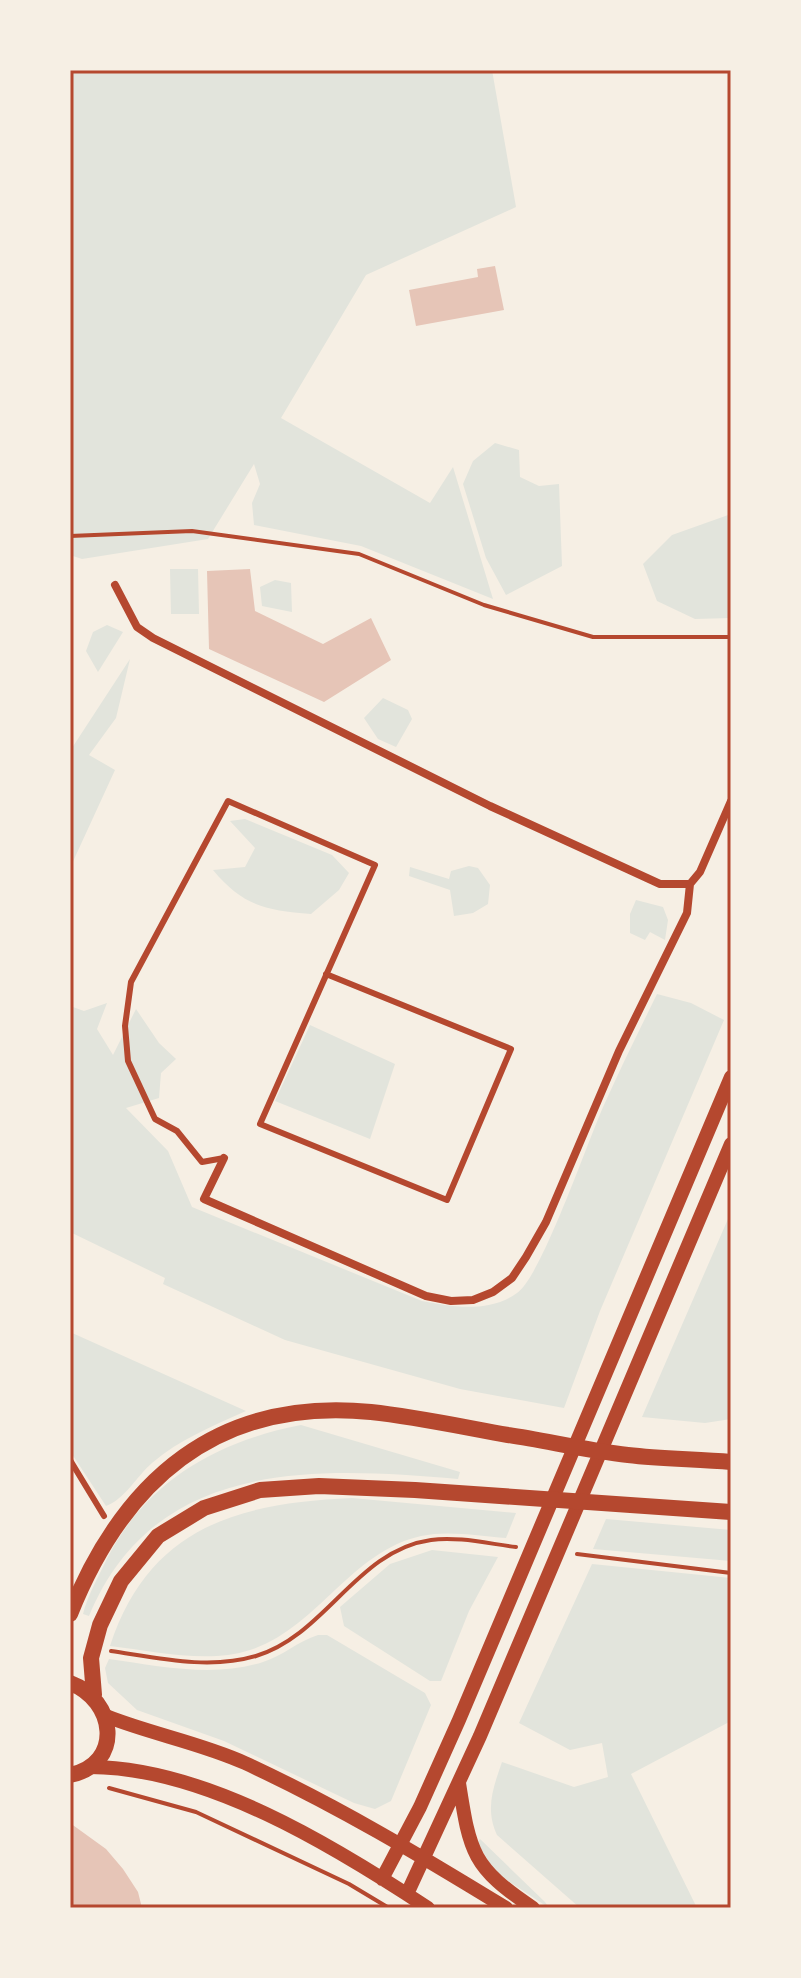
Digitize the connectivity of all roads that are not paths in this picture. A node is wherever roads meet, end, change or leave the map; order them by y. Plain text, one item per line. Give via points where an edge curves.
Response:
1 (115, 585) dead end
2 (731, 801) edge
3 (690, 884) junction
4 (326, 974) junction
5 (731, 1077) edge
6 (731, 1144) edge
7 (224, 1158) joint
8 (70, 1460) edge
9 (731, 1462) edge
10 (731, 1512) edge
11 (104, 1516) dead end
12 (70, 1614) edge
13 (70, 1683) edge
14 (94, 1695) junction
15 (106, 1716) junction
16 (90, 1767) junction
17 (70, 1775) edge
18 (459, 1783) junction
19 (401, 1844) junction
20 (424, 1859) junction
21 (382, 1879) junction
22 (407, 1894) junction
23 (428, 1908) edge
24 (506, 1908) edge
25 (533, 1908) edge

1 - 3 street via 137,627 153,638 559,839 660,884
2 - 3 street
3 - 7 street via 687,913 619,1051 546,1222 512,1278 493,1292 462,1300 426,1296 204,1199
4 - 4 lane via 511,1049 447,1200 260,1124
4 - 7 lane via 375,865 228,801 131,982 125,1026 128,1061 155,1119 177,1131 202,1162
5 - 19 street via 459,1720
6 - 18 street
8 - 11 lane
9 - 12 main road via 628,1455 368,1412 298,1413 250,1421 208,1439 155,1480 111,1529
10 - 14 main road via 319,1486 260,1490 204,1508 158,1536 121,1581 91,1658
13 - 14 main road
14 - 15 main road
15 - 16 main road via 106,1743
15 - 19 street via 241,1762
16 - 17 main road
16 - 21 street via 151,1773 226,1797
18 - 20 street
18 - 25 street via 474,1852 486,1872
19 - 20 street
19 - 21 street
20 - 22 street
20 - 24 street
21 - 22 street
22 - 23 street

